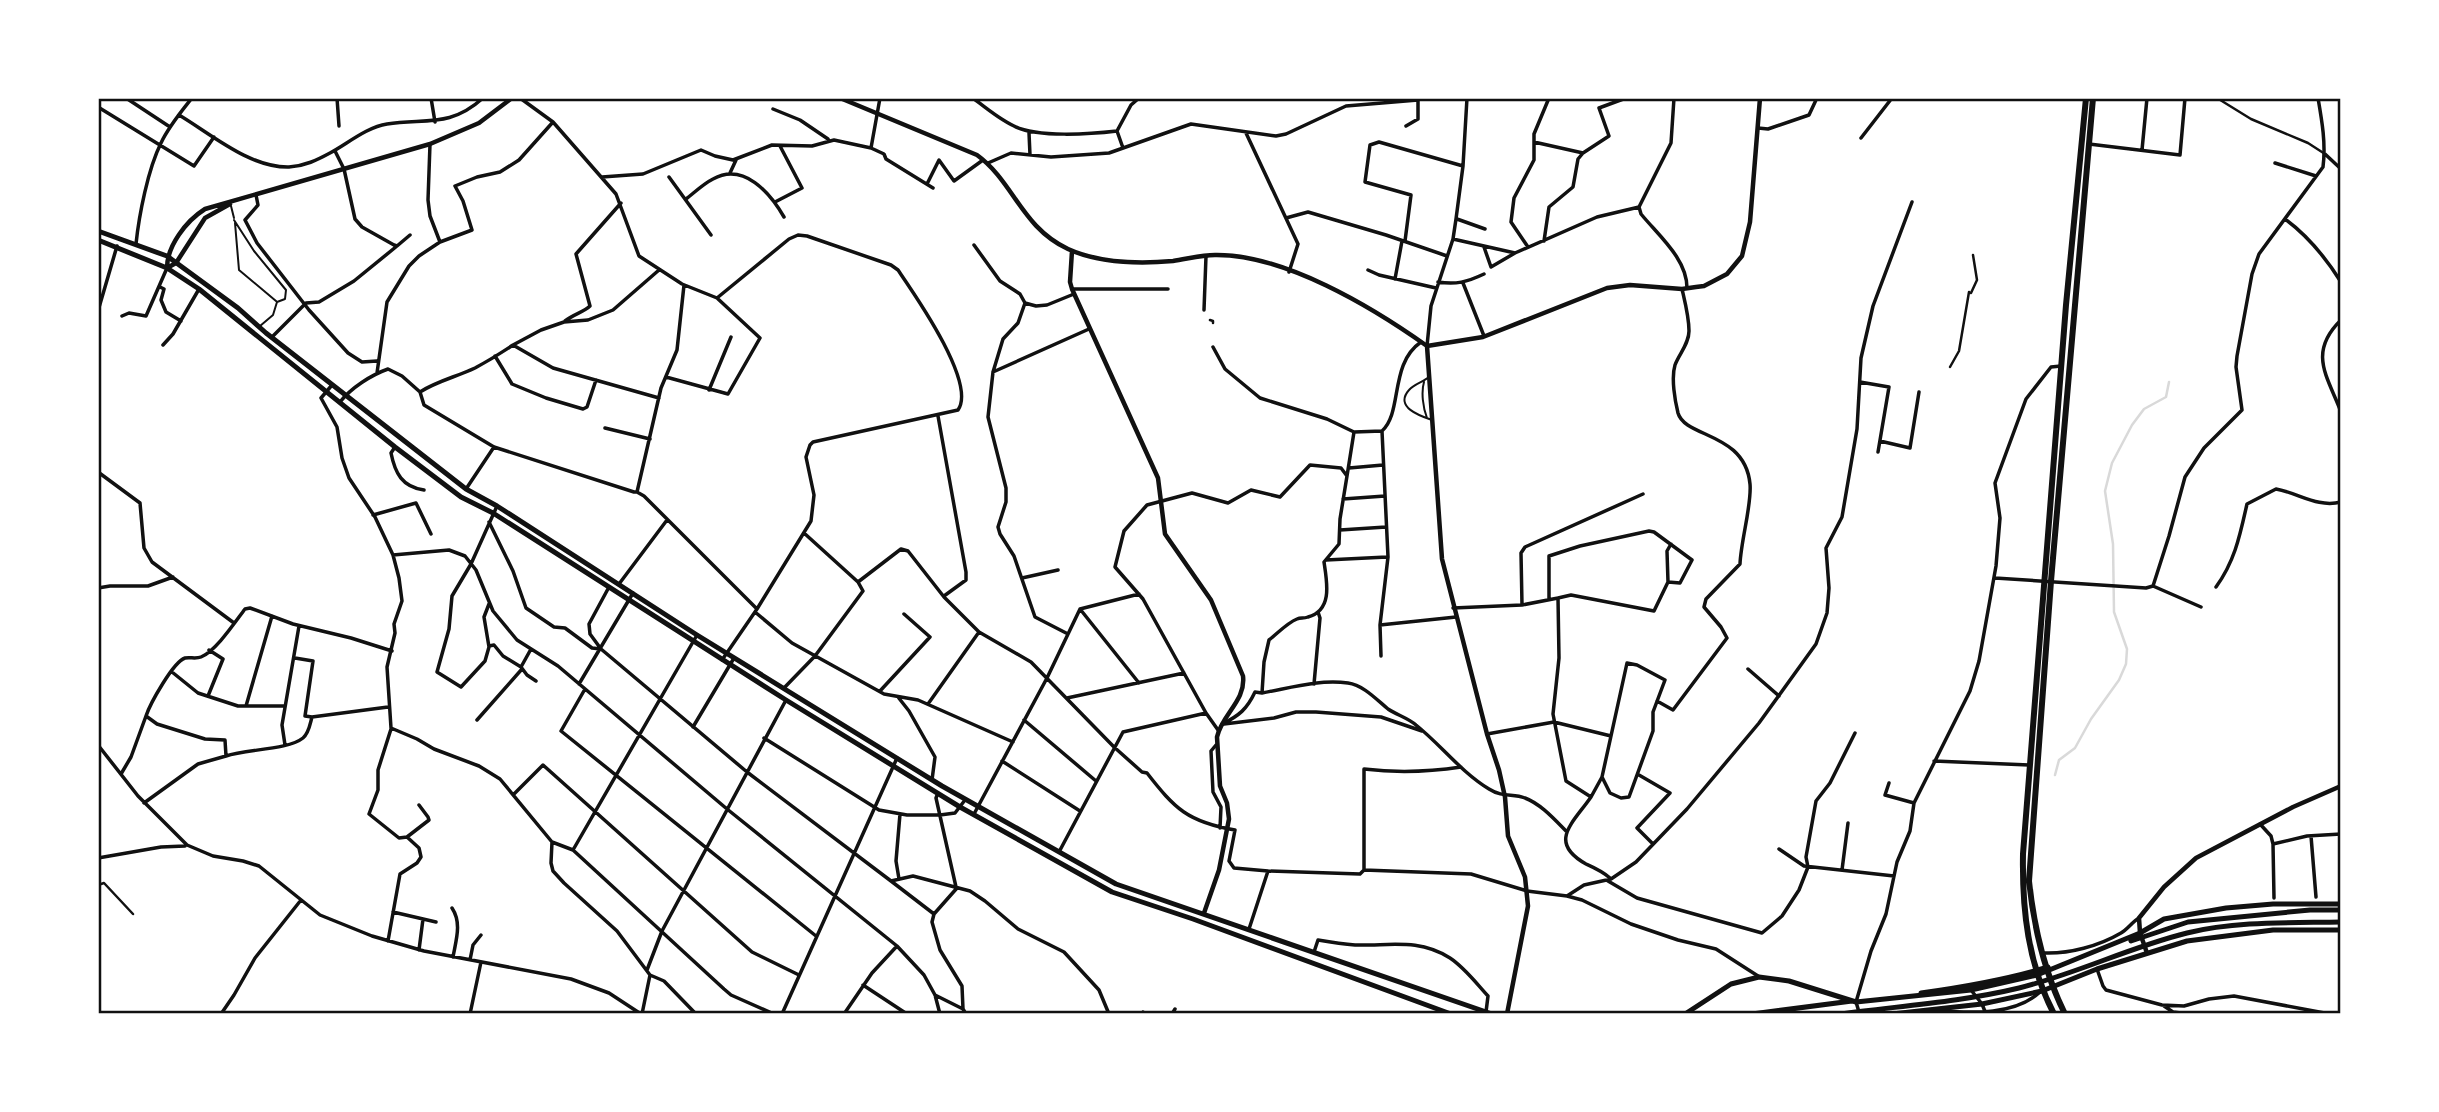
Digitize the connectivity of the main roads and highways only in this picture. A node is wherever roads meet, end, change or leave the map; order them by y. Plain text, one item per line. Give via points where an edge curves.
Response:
1 (2086, 98) edge
2 (2092, 98) edge
3 (98, 231) edge
4 (98, 240) edge
5 (2065, 366) junction
6 (2048, 580) junction
7 (2341, 904) edge
8 (2341, 910) edge
9 (2341, 922) edge
10 (2341, 930) edge
11 (2046, 971) junction
12 (2037, 975) junction
13 (2052, 987) junction
14 (2042, 991) junction
15 (1925, 1012) edge
16 (1487, 1013) edge
17 (1450, 1014) edge
18 (1685, 1014) edge
19 (1752, 1014) edge
20 (1840, 1014) edge
21 (1892, 1014) edge
22 (2054, 1014) edge
23 (2065, 1014) edge

1 - 5 highway
2 - 5 highway
3 - 16 main road via 167,256 466,489 978,808 1116,884
4 - 17 main road via 167,268 200,289 461,497 960,807 1112,892
5 - 6 highway
6 - 11 highway via 2029,881
6 - 12 highway via 2022,886
7 - 11 main road via 2273,904 2164,919
8 - 19 main road via 2188,922 2017,977 1970,987
9 - 20 main road via 2221,927 2147,944 2020,988
10 - 13 main road via 2273,930 2187,941
11 - 12 main road
11 - 13 highway
12 - 14 highway
12 - 18 main road via 1970,990 1856,1002 1789,981 1759,977 1731,984
13 - 14 main road
13 - 23 highway
14 - 15 main road
14 - 22 highway
15 - 21 main road

